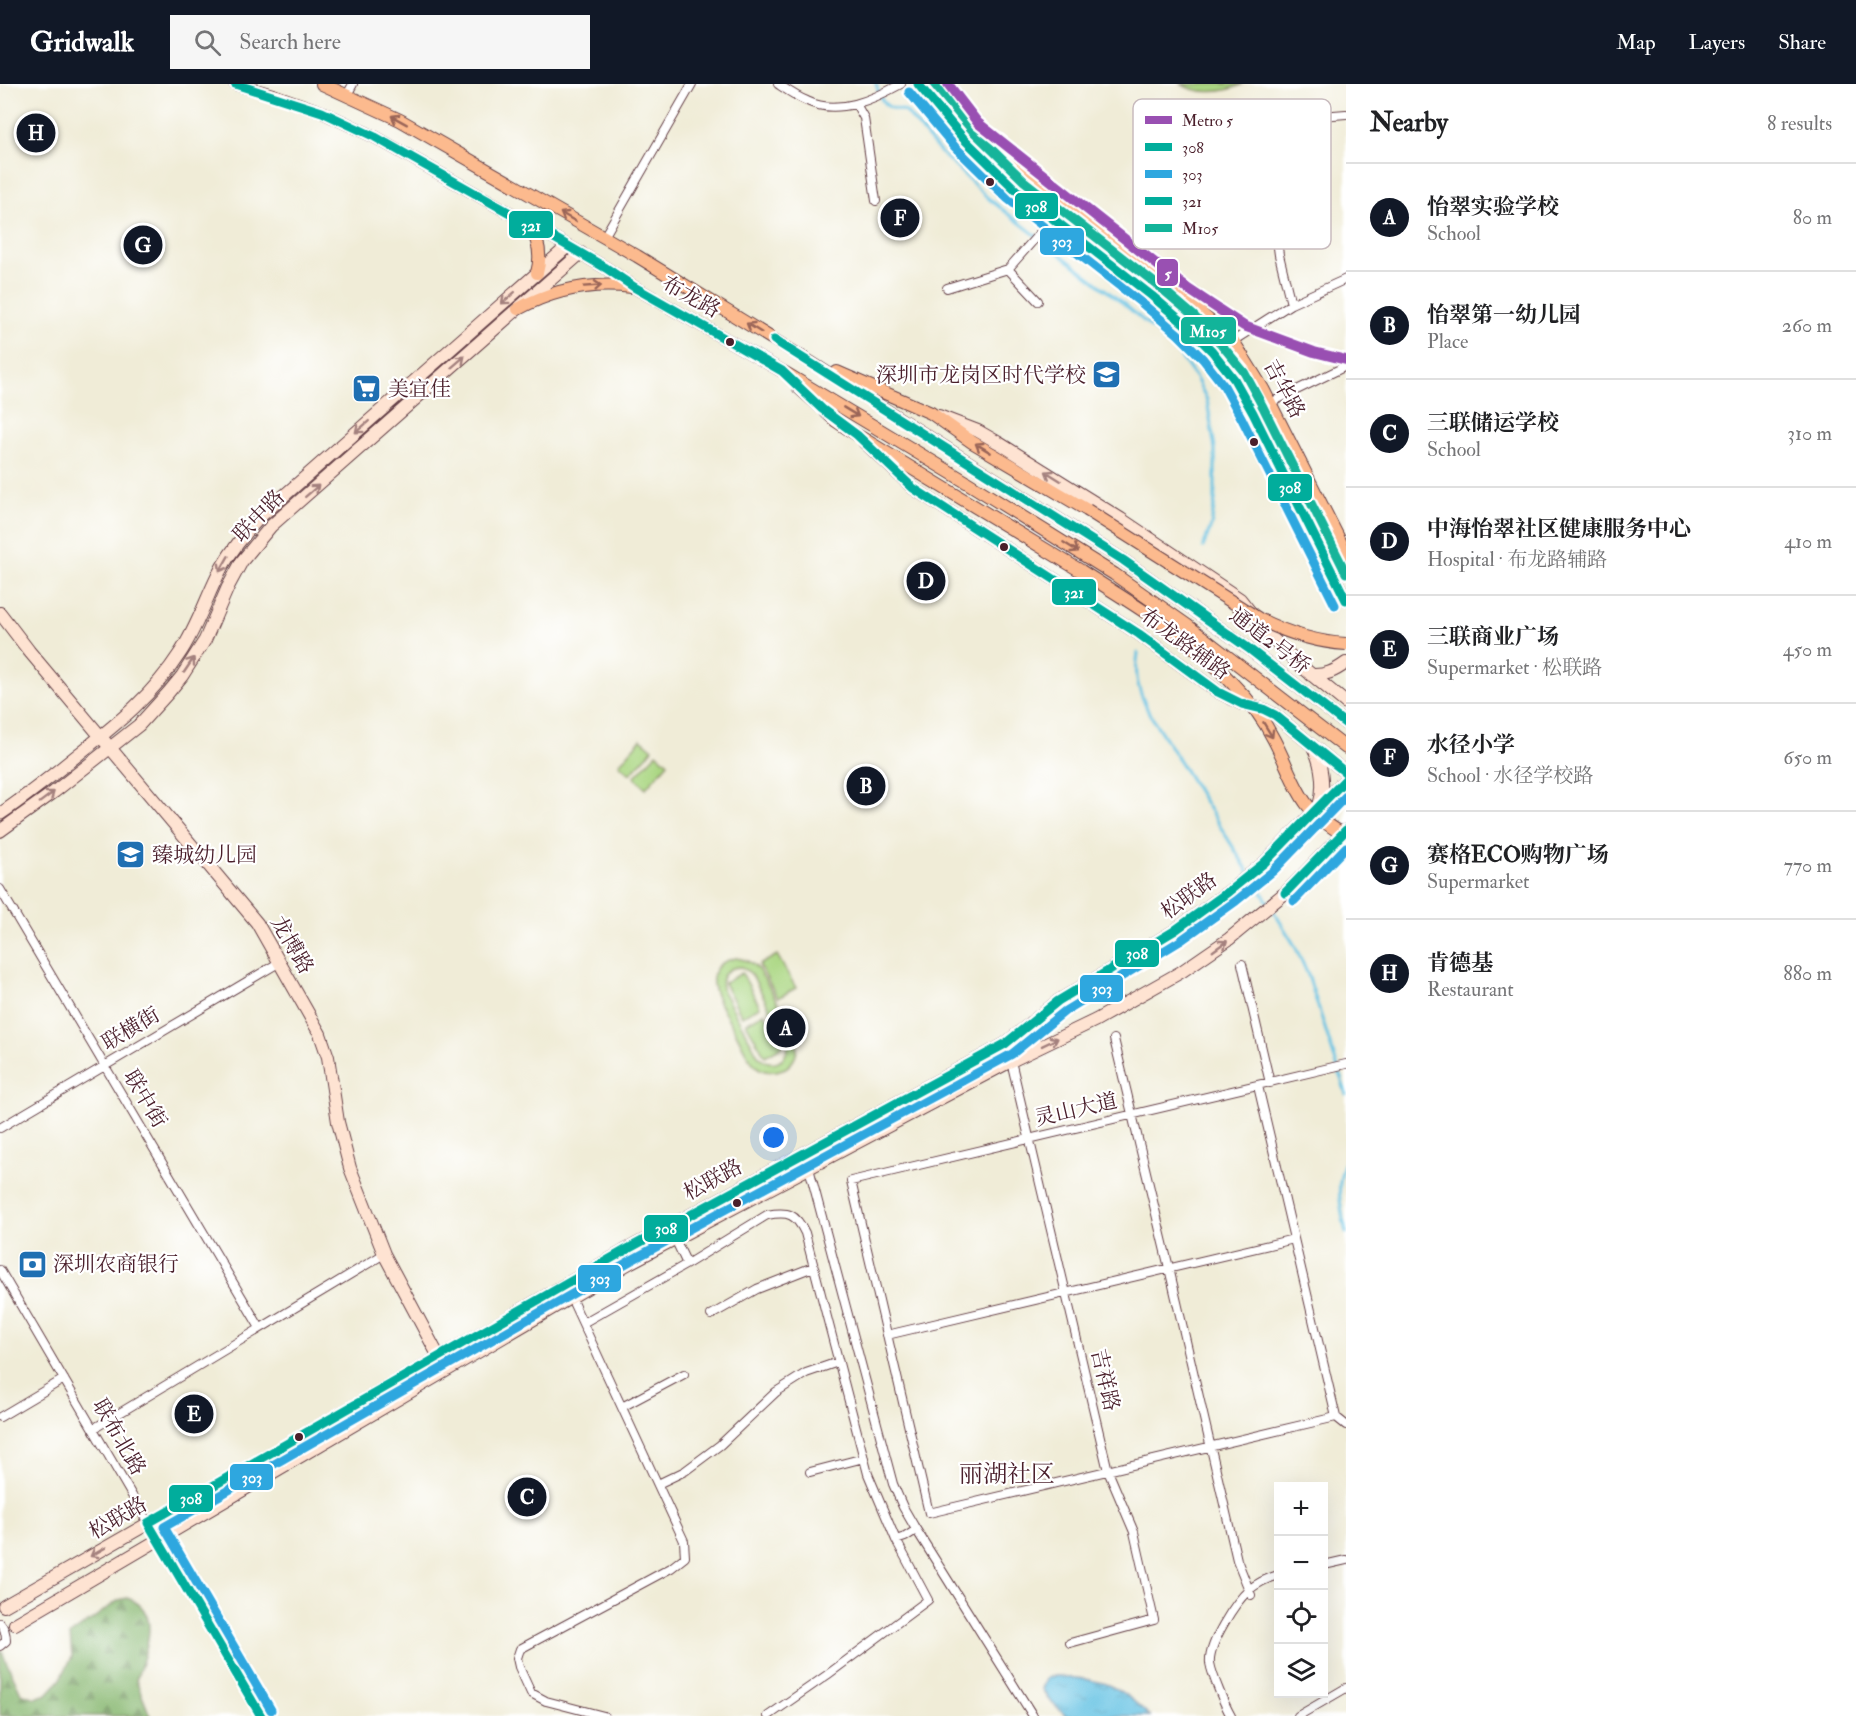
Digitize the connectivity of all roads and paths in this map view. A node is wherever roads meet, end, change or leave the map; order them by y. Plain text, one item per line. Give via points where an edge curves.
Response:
1 (235, 84) edge
2 (322, 84) edge
3 (692, 84) edge
4 (778, 84) edge
5 (918, 84) edge
6 (934, 84) edge
7 (900, 85) edge
8 (350, 89) edge
9 (860, 103) junction
10 (1346, 114) edge
11 (1331, 115) edge
12 (876, 201) dead end
13 (1053, 218) junction
14 (526, 222) junction
15 (604, 237) junction
16 (568, 246) junction
17 (1278, 249) edge
18 (581, 253) junction
19 (1008, 269) junction
20 (537, 273) junction
21 (1346, 279) edge
22 (634, 288) junction
23 (947, 288) dead end
24 (1038, 301) dead end
25 (1291, 304) junction
26 (518, 309) junction
27 (1233, 341) junction
28 (810, 362) junction
29 (1346, 366) edge
30 (782, 371) junction
31 (1270, 403) junction
32 (931, 413) junction
33 (857, 435) junction
34 (1346, 553) edge
35 (1123, 560) joint
36 (1114, 574) joint
37 (1346, 600) edge
38 (0, 613) edge
39 (1346, 644) edge
40 (1346, 663) edge
41 (1311, 675) junction
42 (1346, 703) edge
43 (1346, 724) edge
44 (101, 736) junction
45 (1311, 743) junction
46 (110, 747) junction
47 (1346, 748) edge
48 (1346, 773) edge
49 (1346, 779) edge
50 (1319, 807) junction
51 (0, 814) edge
52 (0, 831) edge
53 (1344, 834) edge
54 (0, 889) edge
55 (280, 962) junction
56 (1242, 964) dead end
57 (1114, 1039) dead end
58 (1011, 1061) junction
59 (1346, 1064) edge
60 (105, 1066) junction
61 (1270, 1083) junction
62 (1258, 1086) junction
63 (1133, 1115) junction
64 (0, 1128) edge
65 (1029, 1139) junction
66 (805, 1153) junction
67 (809, 1168) junction
68 (675, 1239) junction
69 (1294, 1239) junction
70 (384, 1254) junction
71 (687, 1264) junction
72 (813, 1267) junction
73 (1170, 1268) junction
74 (0, 1270) edge
75 (1065, 1293) junction
76 (571, 1298) junction
77 (711, 1315) dead end
78 (583, 1323) junction
79 (260, 1328) junction
80 (887, 1335) junction
81 (439, 1357) junction
82 (838, 1362) junction
83 (684, 1374) dead end
84 (64, 1379) junction
85 (622, 1407) junction
86 (0, 1417) edge
87 (1336, 1418) junction
88 (1346, 1425) edge
89 (93, 1429) junction
90 (1211, 1447) junction
91 (864, 1458) junction
92 (1108, 1471) junction
93 (810, 1472) dead end
94 (658, 1484) junction
95 (148, 1523) junction
96 (916, 1530) junction
97 (158, 1540) junction
98 (896, 1540) junction
99 (1346, 1560) edge
100 (1328, 1564) edge
101 (1274, 1577) edge
102 (1250, 1593) junction
103 (4, 1606) dead end
104 (0, 1623) edge
105 (15, 1624) dead end
106 (1070, 1643) dead end
107 (0, 1646) edge
108 (1346, 1688) edge
109 (261, 1716) edge
110 (604, 1716) edge
111 (768, 1716) edge
112 (1033, 1716) edge
113 (1231, 1716) edge
114 (1298, 1716) edge

1 - 14 main road, 布龙路 via 340,119
2 - 8 main road, 布龙路
3 - 15 street
4 - 9 street via 808,102 824,106 838,108
5 - 13 main road, 吉华路 via 963,138 1016,190
6 - 27 main road, 吉华路 via 1004,160
7 - 9 street
15 -> 8 main road, 布龙路
9 - 12 street
10 - 11 street
13 - 19 street
13 - 37 main road, 吉华路 via 1186,325 1234,379
14 - 16 main road, 布龙路
14 - 20 main road via 538,242
28 -> 15 main road, 布龙路
16 - 18 main road, 布龙路
16 - 20 street, 联中路
17 - 25 street
18 - 22 main road, 布龙路
18 - 26 street, 联中路
19 - 23 street
19 - 24 street
20 -> 44 street, 联中路 via 250,528 222,567 192,633 170,668 129,714
21 - 25 street
26 -> 22 main road via 574,288
22 - 30 main road, 布龙路
25 - 27 street
46 -> 26 street, 联中路 via 146,717 182,676 205,640 235,573 261,537
27 - 31 main road, 吉华路
28 - 32 main road
28 - 35 main road, 布龙路
29 - 31 street
30 - 33 main road
30 -> 36 main road, 布龙路
31 - 34 main road, 吉华路
39 -> 32 main road, bridge via 1308,639 1259,619
41 -> 32 street via 1267,633 1240,599 1195,567 999,443
33 - 45 street, 布龙路辅路 via 913,488 1139,634 1218,692 1275,715
33 -> 53 main road, bridge via 1081,571 1175,633 1224,673 1267,728 1309,808
35 - 43 main road, 通道2号桥
36 - 47 main road, 通道2号桥
38 - 44 street, 龙博路
40 - 41 street via 1331,673
41 - 42 street
44 - 46 street, 龙博路
44 - 51 street, 联中路
45 - 48 street, 布龙路辅路
45 - 50 street via 1321,774
52 -> 46 street, 联中路
46 - 55 street, 龙博路 via 257,923
49 - 50 street, 松联路
50 - 66 street, 松联路 via 1264,863 1174,931 1058,1001 1005,1044
58 -> 53 street, 松联路 via 1095,1020 1206,956 1285,893
54 - 60 street, 联中街
55 - 60 street, 联横街
55 - 70 street, 龙博路 via 324,1044 345,1153
56 - 61 street
57 - 63 street
58 - 65 street, 吉祥路
58 - 67 street, 松联路
59 - 61 street, 灵山大道
60 - 64 street, 联横街
60 - 79 street, 联中街
61 - 62 street, 灵山大道
62 - 63 street, 灵山大道
62 - 69 street
63 - 65 street, 灵山大道
63 - 73 street
65 - 75 street, 吉祥路
65 - 80 street, 灵山大道 via 850,1182
66 - 67 street
66 - 81 street, 松联路
67 - 68 street, 松联路
67 - 96 street via 892,1484
68 - 71 street
68 - 76 street, 松联路
69 - 73 street
69 - 87 street
70 - 79 street
70 - 81 street, 龙博路
71 - 72 street via 767,1215 781,1212 799,1221 806,1233
71 - 78 street
72 - 77 street via 757,1288
72 - 82 street
73 - 75 street
73 - 90 street
74 - 84 street, 联布北路
75 - 80 street
75 - 92 street, 吉祥路
76 - 78 street
76 - 97 street, 松联路
78 - 85 street
79 - 89 street
80 - 92 street via 929,1513
81 - 95 street, 松联路
82 - 91 street
82 - 94 street via 806,1373 776,1392 720,1445
83 - 85 street
84 - 86 street
84 - 89 street, 联布北路
85 - 94 street
87 - 88 street
87 - 90 street
89 - 95 street, 联布北路
90 - 92 street
90 - 102 street via 1237,1560
91 - 93 street
91 - 98 street
92 - 106 street, 吉祥路 via 1134,1532 1154,1620
94 - 110 street via 684,1541 685,1557 661,1574 520,1649 517,1658 531,1694
95 - 97 street, 联布北路
95 -> 103 street, 松联路
96 - 98 street
96 - 112 street
97 - 105 street, 松联路
97 - 109 street, 联布北路
98 - 111 street via 928,1600
99 - 100 street
101 - 102 street via 1260,1582
102 - 113 street via 1235,1607 1211,1652 1210,1664
104 - 107 street via 6,1641
108 - 114 street

